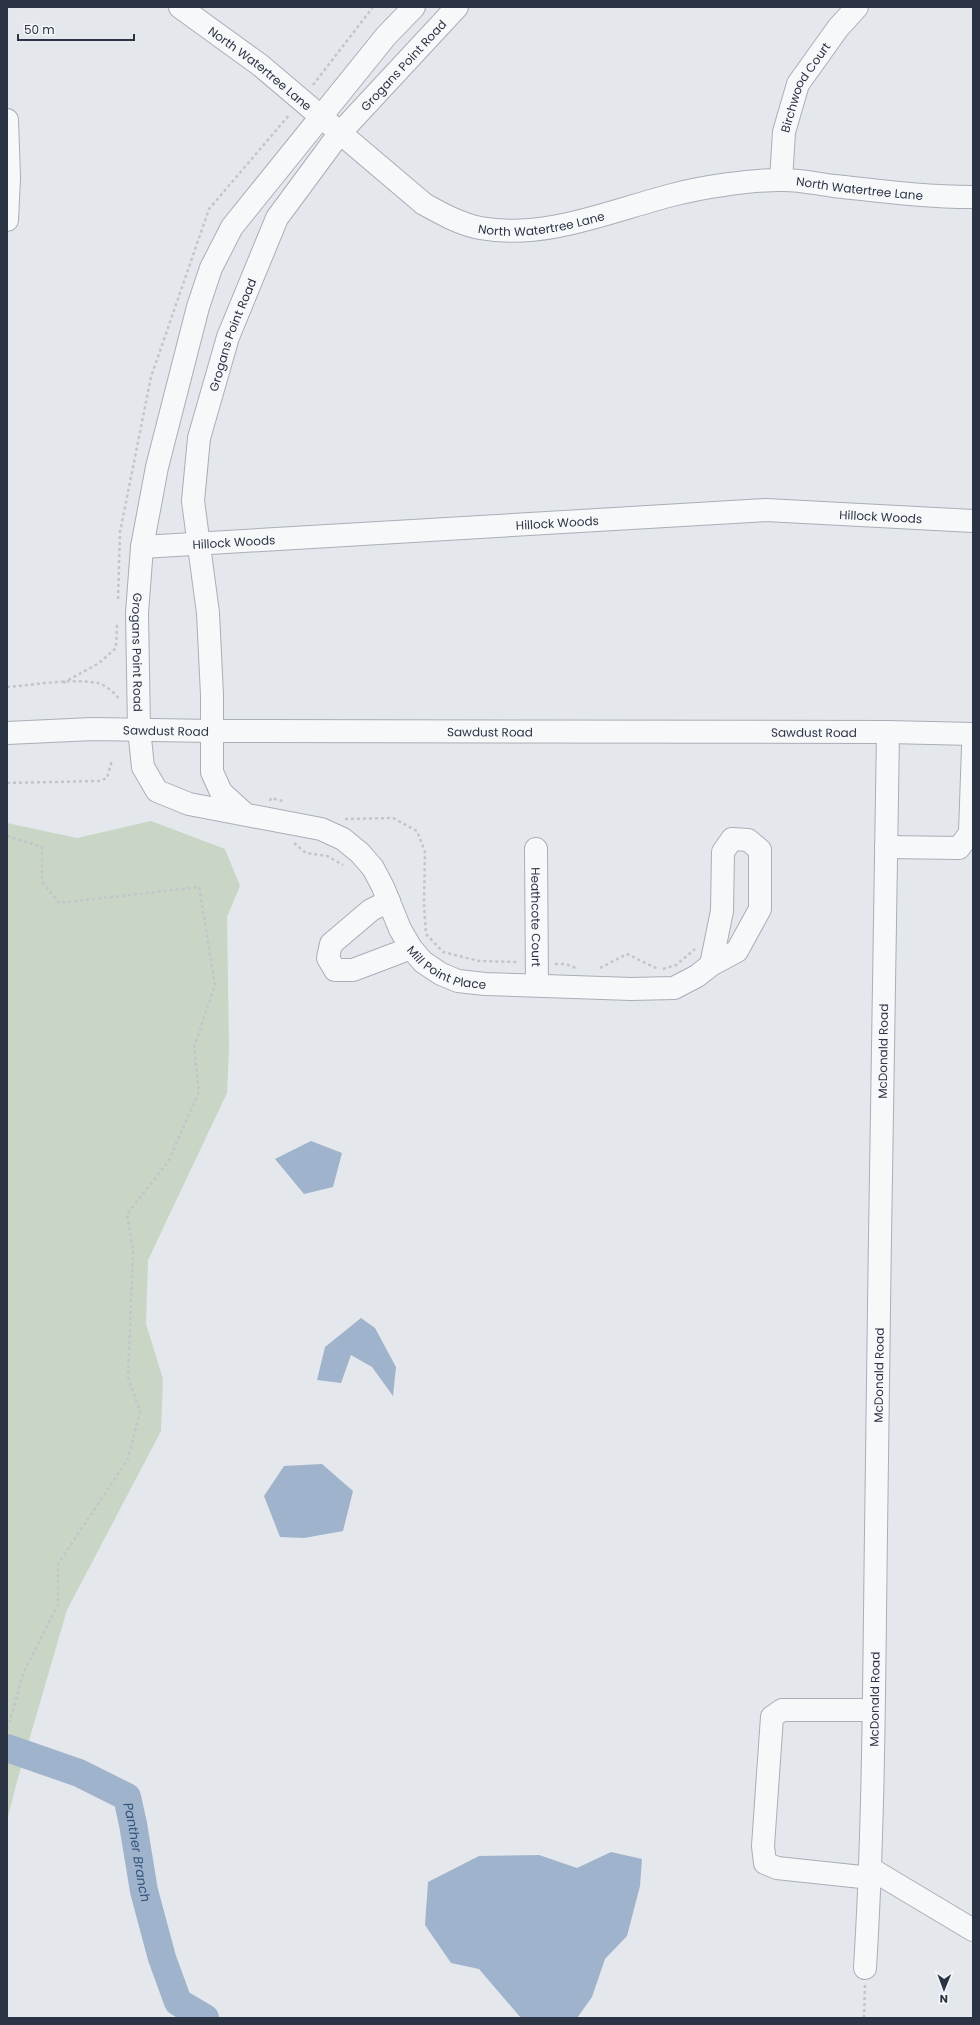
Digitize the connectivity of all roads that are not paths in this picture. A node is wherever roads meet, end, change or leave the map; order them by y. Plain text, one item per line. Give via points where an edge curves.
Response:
1 (180, 7) edge
2 (414, 7) edge
3 (457, 7) edge
4 (857, 7) edge
5 (320, 117) junction
6 (7, 120) edge
7 (339, 134) junction
8 (781, 180) junction
9 (973, 197) edge
10 (7, 220) edge
11 (973, 521) edge
12 (198, 544) junction
13 (142, 547) junction
14 (140, 730) junction
15 (212, 731) junction
16 (888, 732) junction
17 (7, 733) edge
18 (973, 734) edge
19 (973, 747) edge
20 (244, 813) junction
21 (886, 847) junction
22 (536, 849) dead end
23 (389, 901) junction
24 (411, 948) junction
25 (711, 965) junction
26 (537, 985) junction
27 (873, 1710) junction
28 (871, 1874) junction
29 (973, 1930) edge
30 (866, 1968) road end

1 - 5 street, North Watertree Lane via 260,65
2 - 5 street, Grogans Point Road via 386,36
3 - 7 street, Grogans Point Road
4 - 8 street, Birchwood Court via 838,28 798,84 784,132
5 - 7 street, North Watertree Lane
5 - 13 street, Grogans Point Road via 232,227 211,268 184,358 157,467
6 - 10 street
7 - 8 street, North Watertree Lane via 424,204 452,219 480,228 541,229 572,223 674,194
7 - 12 street, Grogans Point Road via 277,218 228,337 199,438 193,501
8 - 9 street, North Watertree Lane via 891,192
11 - 12 street, Hillock Woods via 766,510
12 - 13 street, Hillock Woods
12 - 15 street, Grogans Point Road via 208,613
13 - 14 street, Grogans Point Road via 137,613
14 - 15 street, Sawdust Road
14 - 17 street, Sawdust Road via 93,729
14 - 20 street, Mill Point Place via 143,767 157,791 189,804
15 - 16 street, Sawdust Road
15 - 20 street, Mill Point Place via 212,772 221,792
16 - 18 street, Sawdust Road
16 - 21 street, McDonald Road
19 - 21 street via 970,833 959,848
20 - 23 street, Mill Point Place via 321,829 343,839 373,868
21 - 27 street, McDonald Road via 881,1041
22 - 26 street, Heathcote Court
23 - 24 street, Mill Point Place
23 - 24 street via 371,910 331,944 328,958 335,970 353,970
24 - 26 street, Mill Point Place via 423,962 458,982
25 - 25 street, Mill Point Place via 737,951 760,909 760,850 748,840 732,839 723,852 722,911
25 - 26 street, Mill Point Place via 674,988
27 - 28 street, McDonald Road
27 - 28 street via 782,1710 772,1717 763,1846 765,1863 777,1868
28 - 29 street
28 - 30 street, McDonald Road

